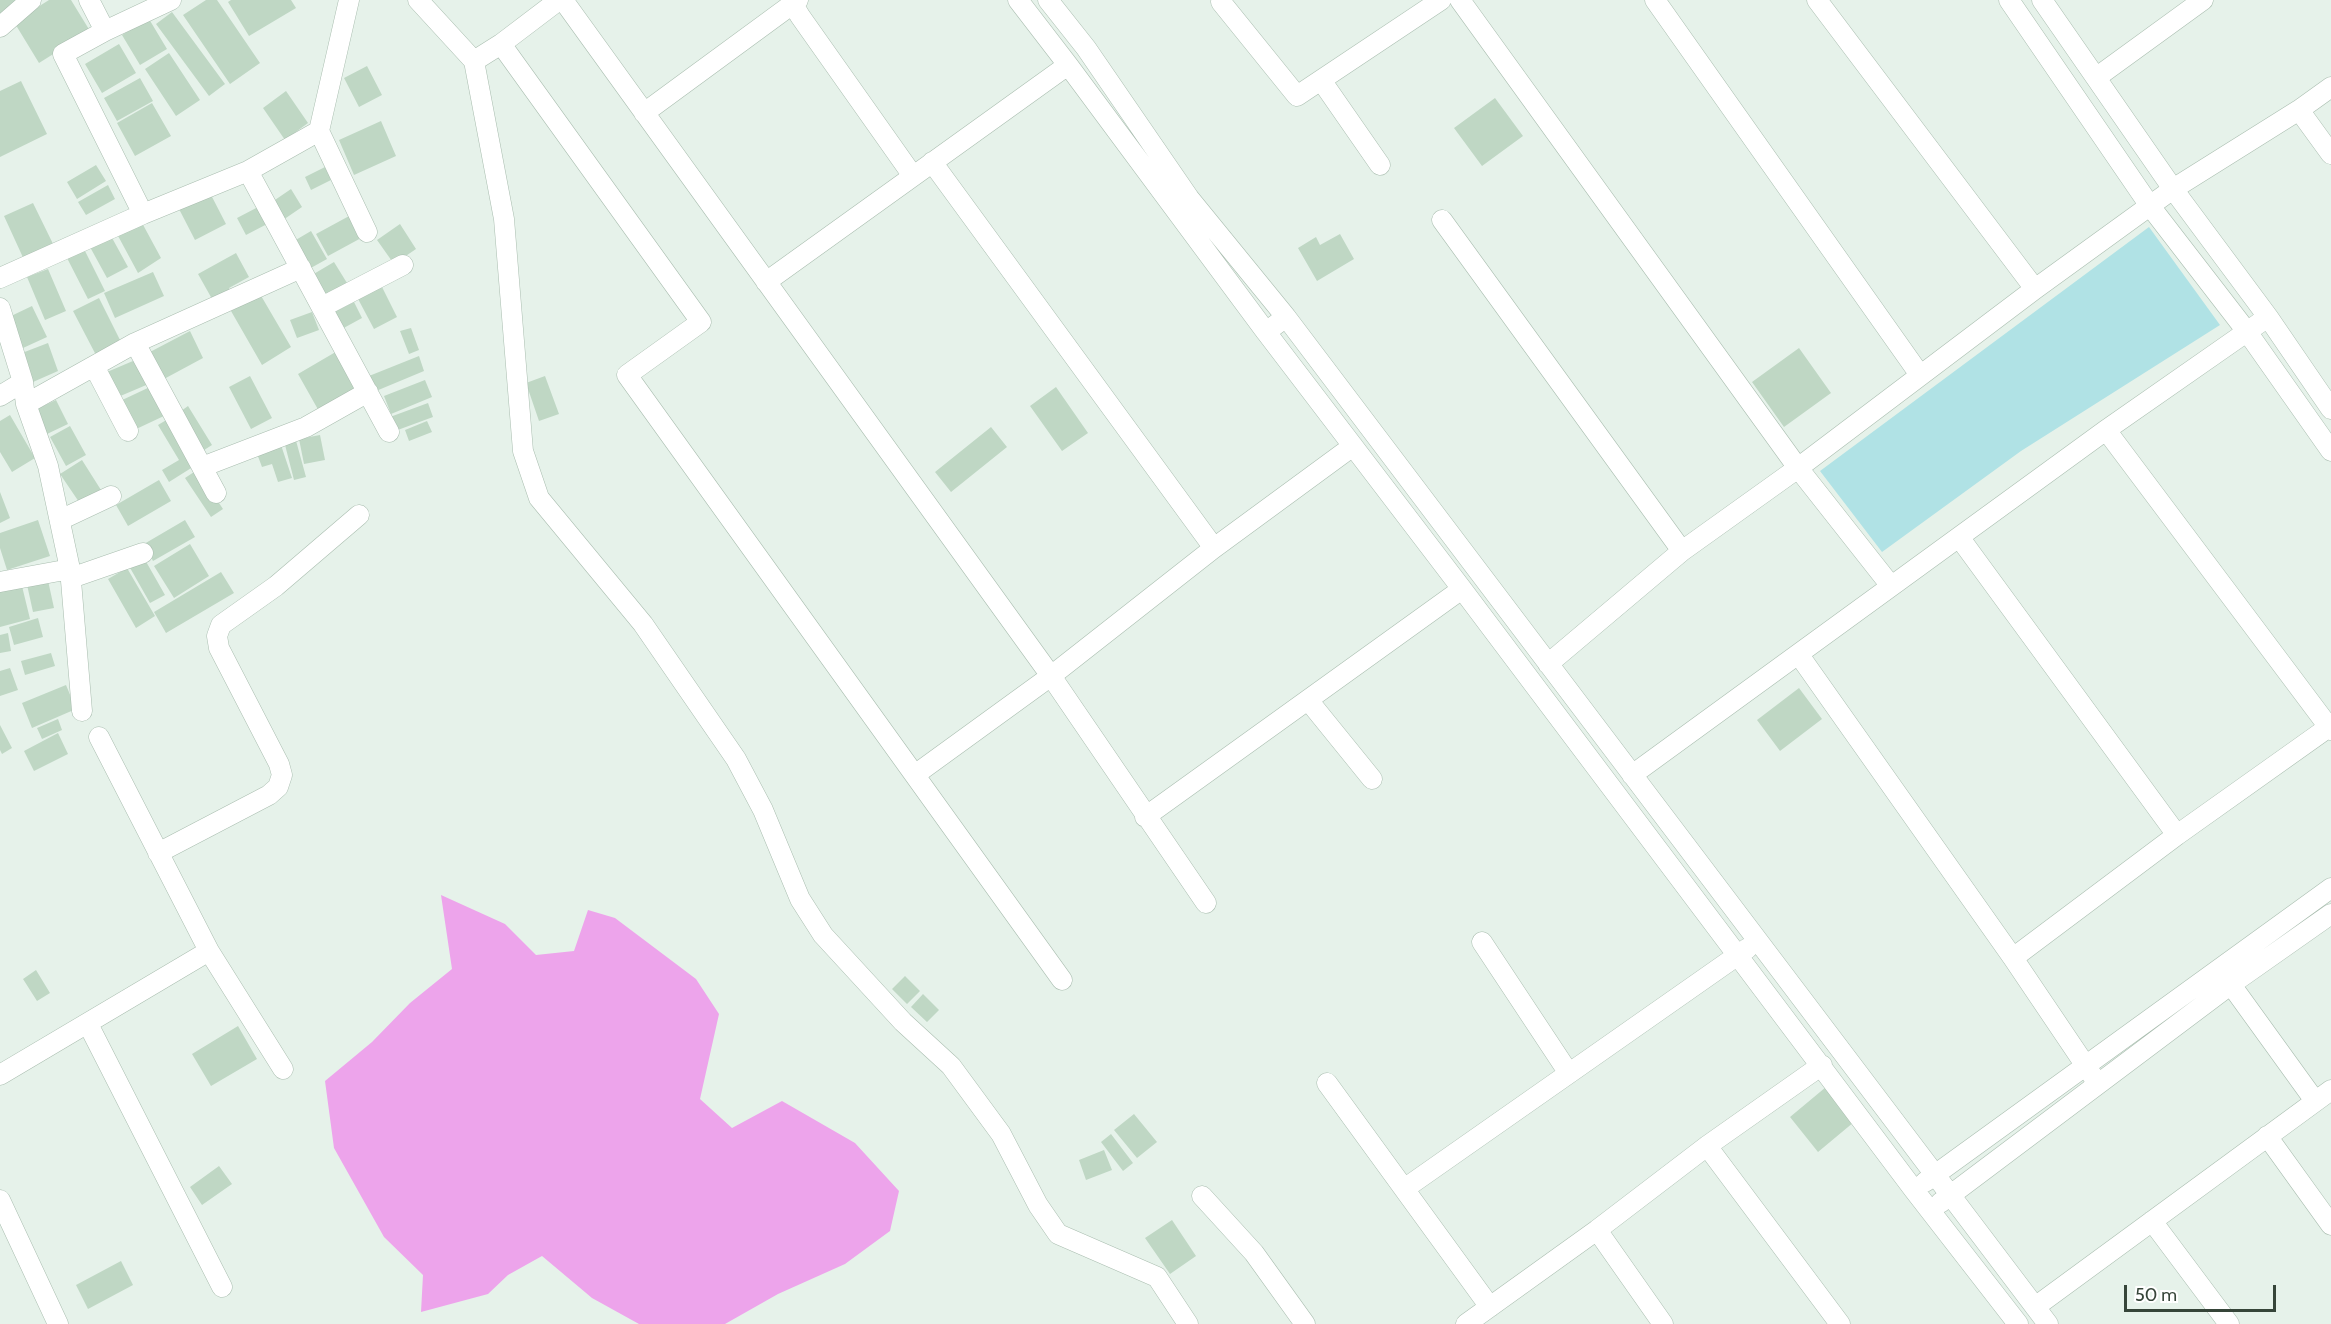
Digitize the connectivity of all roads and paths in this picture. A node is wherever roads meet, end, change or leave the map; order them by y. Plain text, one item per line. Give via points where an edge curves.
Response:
1 (32, 0) edge
2 (89, 0) edge
3 (171, 0) edge
4 (349, 0) edge
5 (418, 0) edge
6 (561, 0) edge
7 (1018, 0) edge
8 (1048, 0) edge
9 (1440, 0) edge
10 (1460, 0) edge
11 (1655, 0) edge
12 (1817, 0) edge
13 (2009, 0) edge
14 (2042, 0) edge
15 (2203, 0) edge
16 (796, 2) edge
17 (1221, 2) dead end
18 (0, 27) edge
19 (105, 31) junction
20 (501, 44) junction
21 (474, 61) junction
22 (1068, 65) junction
23 (2097, 77) junction
24 (1321, 80) junction
25 (2331, 87) edge
26 (2299, 110) junction
27 (644, 113) junction
28 (319, 131) junction
29 (2331, 154) edge
30 (932, 162) junction
31 (1380, 165) dead end
32 (248, 171) junction
33 (913, 176) junction
34 (2173, 189) junction
35 (1182, 203) junction
36 (2150, 206) junction
37 (143, 214) junction
38 (1442, 220) dead end
39 (367, 232) dead end
40 (403, 265) dead end
41 (301, 268) junction
42 (0, 278) edge
43 (766, 282) junction
44 (2035, 289) junction
45 (322, 307) junction
46 (0, 308) edge
47 (1286, 317) junction
48 (2268, 317) junction
49 (1266, 332) junction
50 (2248, 333) junction
51 (135, 343) junction
52 (94, 366) junction
53 (1920, 375) junction
54 (23, 382) junction
55 (368, 393) junction
56 (0, 396) edge
57 (26, 404) junction
58 (2331, 409) edge
59 (2106, 430) junction
60 (128, 431) dead end
61 (389, 432) dead end
62 (1353, 446) junction
63 (2331, 451) edge
64 (202, 466) junction
65 (1798, 468) junction
66 (216, 493) dead end
67 (111, 496) dead end
68 (358, 515) dead end
69 (60, 520) junction
70 (1959, 537) junction
71 (1214, 548) junction
72 (1682, 551) junction
73 (143, 553) dead end
74 (70, 573) junction
75 (0, 582) edge
76 (1892, 586) junction
77 (1462, 589) junction
78 (1799, 655) junction
79 (1548, 664) junction
80 (1051, 676) junction
81 (1308, 700) junction
82 (82, 711) dead end
83 (2330, 729) edge
84 (99, 737) dead end
85 (916, 774) junction
86 (1632, 775) junction
87 (1372, 779) dead end
88 (1145, 817) junction
89 (2177, 835) junction
90 (158, 853) junction
91 (2331, 888) edge
92 (1206, 903) dead end
93 (2331, 914) edge
94 (1757, 940) junction
95 (1482, 942) dead end
96 (209, 951) junction
97 (1738, 955) junction
98 (2013, 958) junction
99 (2225, 977) junction
100 (1062, 980) dead end
101 (88, 1024) junction
102 (1822, 1065) junction
103 (2086, 1066) junction
104 (283, 1069) dead end
105 (1568, 1072) junction
106 (0, 1076) edge
107 (1327, 1083) dead end
108 (2098, 1084) junction
109 (2323, 1096) edge
110 (2267, 1136) junction
111 (1707, 1146) junction
112 (1935, 1175) junction
113 (1404, 1189) junction
114 (1914, 1190) junction
115 (1202, 1196) dead end
116 (1950, 1196) junction
117 (0, 1200) edge
118 (1930, 1210) junction
119 (2152, 1221) junction
120 (2331, 1225) edge
121 (1597, 1230) junction
122 (222, 1287) dead end
123 (2035, 1307) junction
124 (1478, 1318) edge
125 (58, 1324) edge
126 (1188, 1324) edge
127 (1305, 1324) edge
128 (1663, 1324) edge
129 (1840, 1324) edge
130 (2018, 1324) edge
131 (2048, 1324) edge
132 (2229, 1324) edge

1 - 18 street
2 - 19 street
3 - 19 street
4 - 28 street
5 - 21 street
6 - 20 street
6 - 27 street
7 - 22 street
8 - 35 street via 1086,48
9 - 24 street
10 - 65 street
11 - 53 street
12 - 44 street
13 - 36 street
14 - 23 street
15 - 23 street
16 - 27 street
16 - 33 street via 800,16
17 - 24 street via 1297,96
19 - 37 street via 63,54
20 - 21 street
20 - 85 street via 701,322 627,375
21 - 126 street via 504,219 524,451 539,498 643,624 736,759 763,810 800,899 823,935 903,1022 951,1066 1001,1134 1038,1205 1058,1234 1157,1277
22 - 30 street
22 - 35 street
23 - 34 street
24 - 31 street
25 - 26 street
26 - 29 street
26 - 34 street
27 - 43 street
28 - 32 street
28 - 39 street
30 - 33 street
30 - 71 street
32 - 37 street
32 - 41 street
33 - 43 street
34 - 36 street
34 - 48 street
35 - 47 street
35 - 49 street
36 - 44 street
36 - 50 street
37 - 42 street
38 - 72 street
40 - 45 street
41 - 45 street
41 - 51 street
43 - 80 street
44 - 53 street
45 - 55 street
46 - 54 street
47 - 49 street
47 - 79 street
48 - 50 street
48 - 58 street
49 - 62 street
50 - 59 street
50 - 63 street
51 - 52 street
51 - 64 street
52 - 57 street
52 - 60 street
53 - 65 street
54 - 56 street
54 - 57 street
55 - 61 street
55 - 64 street via 306,427
57 - 69 street via 48,466
59 - 70 street
59 - 83 street
62 - 71 street
62 - 77 street
64 - 66 street
65 - 72 street
65 - 76 street
67 - 69 street
68 - 90 street via 276,586 221,625 217,636 219,648 279,764 282,775 278,787
69 - 74 street
70 - 76 street
70 - 89 street
71 - 80 street
72 - 79 street
73 - 74 street
74 - 75 street
74 - 82 street
76 - 78 street
77 - 81 street
77 - 97 street
78 - 86 street
78 - 98 street
79 - 86 street
80 - 85 street
80 - 88 street
81 - 87 street
81 - 88 street
83 - 89 street
84 - 90 street
85 - 100 street
86 - 94 street
88 - 92 street
89 - 98 street
90 - 96 street
91 - 99 street
93 - 99 street
94 - 97 street
94 - 112 street
95 - 105 street
96 - 101 street
96 - 104 street
97 - 102 street
97 - 105 street
98 - 103 street
99 - 103 street
99 - 108 street
99 - 109 street
101 - 106 street
101 - 122 street
102 - 111 street
102 - 114 street
103 - 108 street
103 - 112 street
105 - 113 street
107 - 113 street
108 - 116 street
109 - 110 street
110 - 119 street
110 - 120 street
111 - 121 street
111 - 129 street
112 - 114 street
112 - 116 street
113 - 124 street
114 - 118 street
115 - 127 street via 1254,1253
116 - 118 street
116 - 123 street
117 - 125 street
118 - 130 street
119 - 123 street
119 - 132 street
121 - 124 street
121 - 128 street
123 - 131 street

